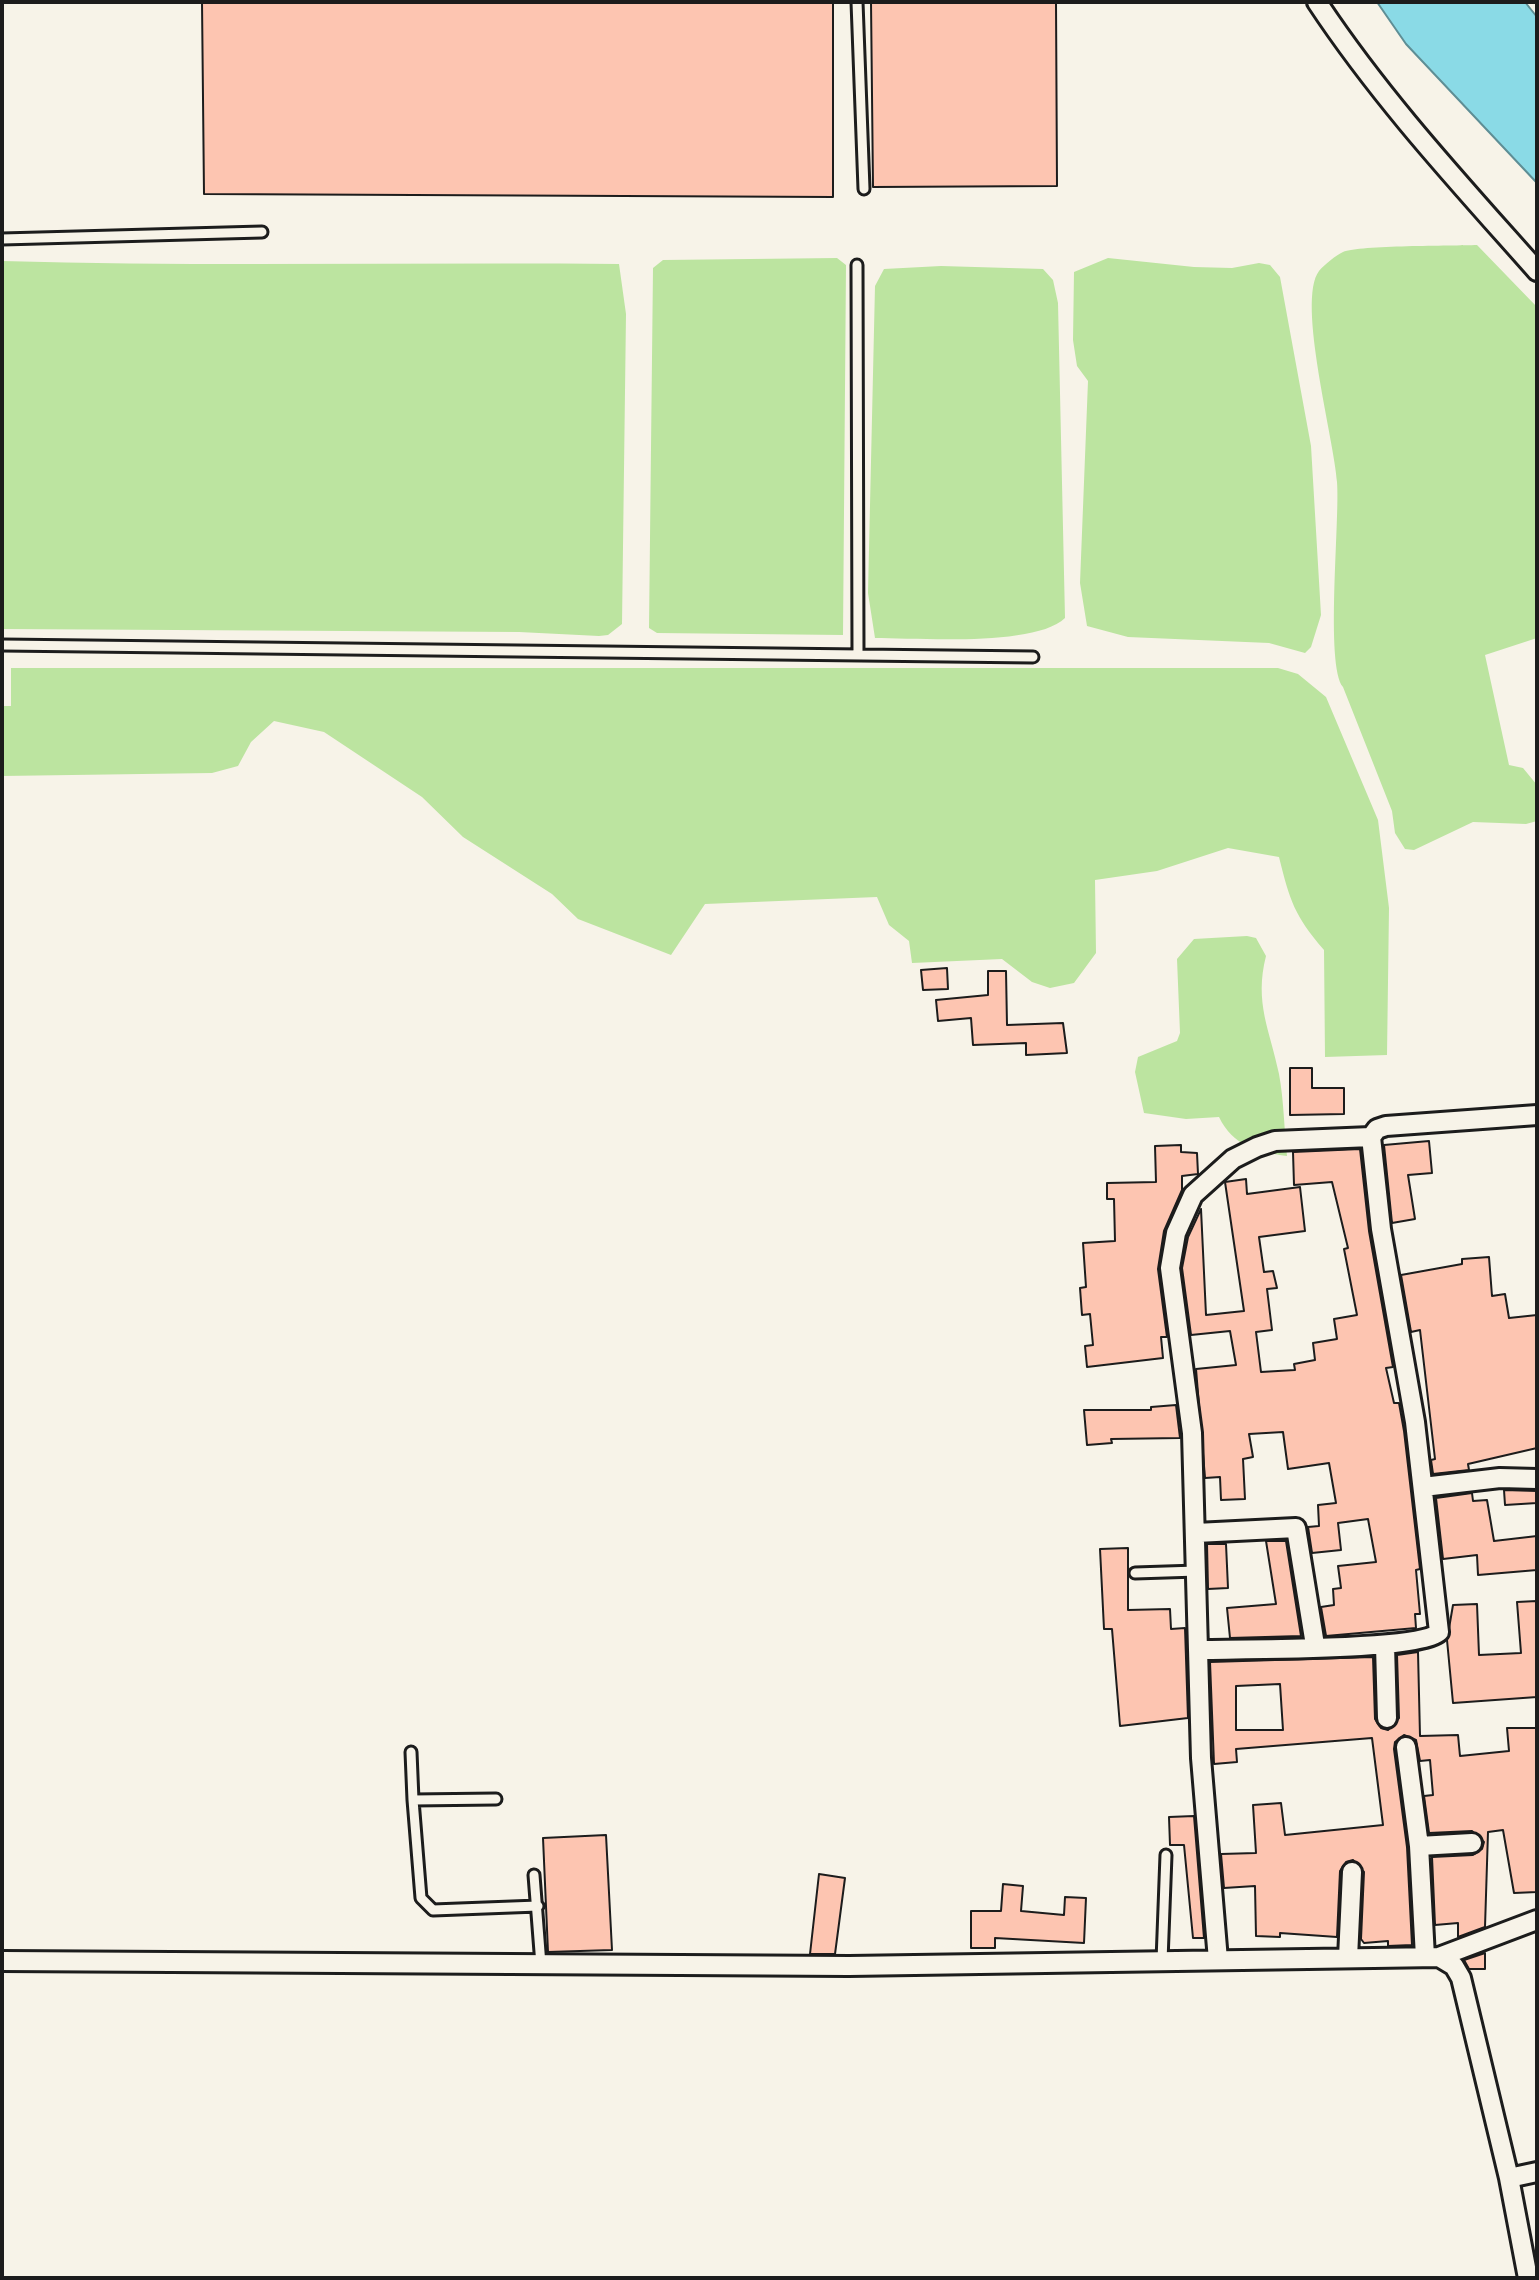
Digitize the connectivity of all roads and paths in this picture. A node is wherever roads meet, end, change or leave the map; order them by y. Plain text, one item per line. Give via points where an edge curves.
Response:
1 (857, 2) edge
2 (1317, 2) edge
3 (864, 189) dead end
4 (262, 232) dead end
5 (2, 239) edge
6 (857, 265) dead end
7 (1537, 271) edge
8 (2, 645) edge
9 (858, 655) junction
10 (1033, 657) dead end
11 (1537, 1115) edge
12 (1371, 1137) junction
13 (1537, 1479) edge
14 (1423, 1487) junction
15 (1196, 1533) junction
16 (1197, 1571) junction
17 (1135, 1573) dead end
18 (1315, 1645) junction
19 (1385, 1645) junction
20 (1198, 1650) junction
21 (1387, 1718) dead end
22 (1406, 1747) dead end
23 (411, 1752) dead end
24 (496, 1799) dead end
25 (413, 1800) junction
26 (1472, 1843) dead end
27 (1419, 1846) junction
28 (1166, 1855) dead end
29 (1352, 1872) dead end
30 (534, 1875) dead end
31 (538, 1906) junction
32 (1537, 1920) edge
33 (1432, 1957) junction
34 (1348, 1958) junction
35 (1218, 1960) junction
36 (2, 1961) edge
37 (1162, 1961) junction
38 (541, 1965) junction
39 (1537, 2172) edge
40 (1509, 2178) junction
41 (1528, 2278) edge

1 - 3 lane
2 - 7 street via 1353,57
4 - 5 lane
6 - 9 lane
8 - 9 lane
9 - 10 lane
11 - 12 street via 1386,1126
12 - 14 street
12 - 15 street via 1275,1141 1257,1147 1233,1159 1183,1210 1170,1268 1192,1433
13 - 14 street
14 - 19 street via 1439,1632
15 - 16 street
15 - 18 street via 1296,1528
16 - 17 lane
16 - 20 street
18 - 19 street
18 - 20 street
19 - 21 street
20 - 35 street
22 - 27 street
23 - 25 lane
24 - 25 lane
25 - 31 lane via 425,1904 433,1910
26 - 27 street
27 - 33 street
28 - 37 lane
29 - 34 street
30 - 31 lane
31 - 38 lane
32 - 33 street
33 - 34 street
33 - 40 street via 1454,1966 1461,1978
34 - 35 street
35 - 37 street
36 - 38 street
37 - 38 street
39 - 40 street
40 - 41 street

